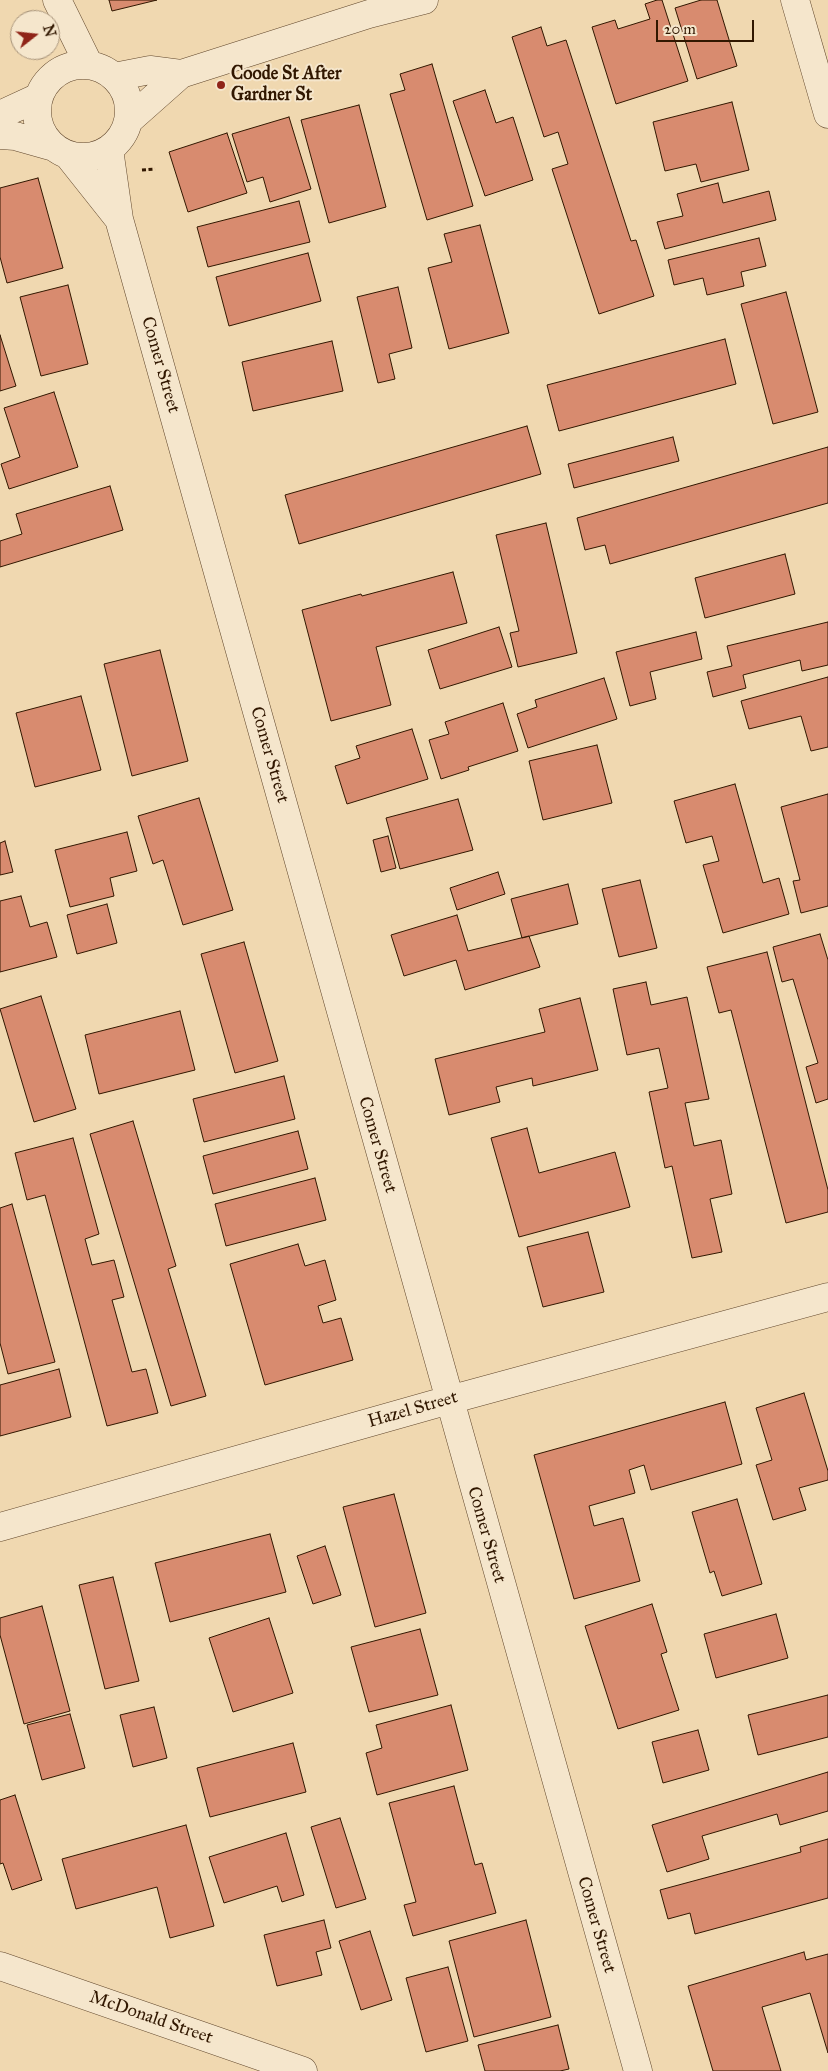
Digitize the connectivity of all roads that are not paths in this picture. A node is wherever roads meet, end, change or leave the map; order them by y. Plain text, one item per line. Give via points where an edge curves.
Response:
1 (424, 0) edge
2 (795, 0) edge
3 (58, 3) edge
4 (367, 7) edge
5 (89, 65) junction
6 (58, 72) junction
7 (182, 74) junction
8 (114, 78) junction
9 (39, 97) junction
10 (828, 114) edge
11 (0, 115) edge
12 (128, 121) junction
13 (0, 135) edge
14 (110, 149) junction
15 (61, 151) junction
16 (119, 219) junction
17 (828, 1297) edge
18 (448, 1400) junction
19 (0, 1527) edge
20 (0, 1966) edge
21 (303, 2071) edge
22 (638, 2071) edge

1 - 4 street
2 - 10 street
3 - 5 street
3 - 6 street
4 - 7 street
5 - 6 street via 73,66
5 - 8 street
6 - 9 street via 46,83
7 - 8 street via 150,70
7 - 12 street
8 - 12 street via 126,98
9 - 11 street
9 - 15 street via 38,124 44,137
12 - 14 street via 124,132
13 - 15 street via 15,136
14 - 15 street via 82,157
14 - 16 street, Comer Street
15 - 16 street, Comer Street
16 - 18 street, Comer Street
17 - 18 street, Hazel Street
18 - 19 street, Hazel Street
18 - 22 street, Comer Street
20 - 21 street, McDonald Street

